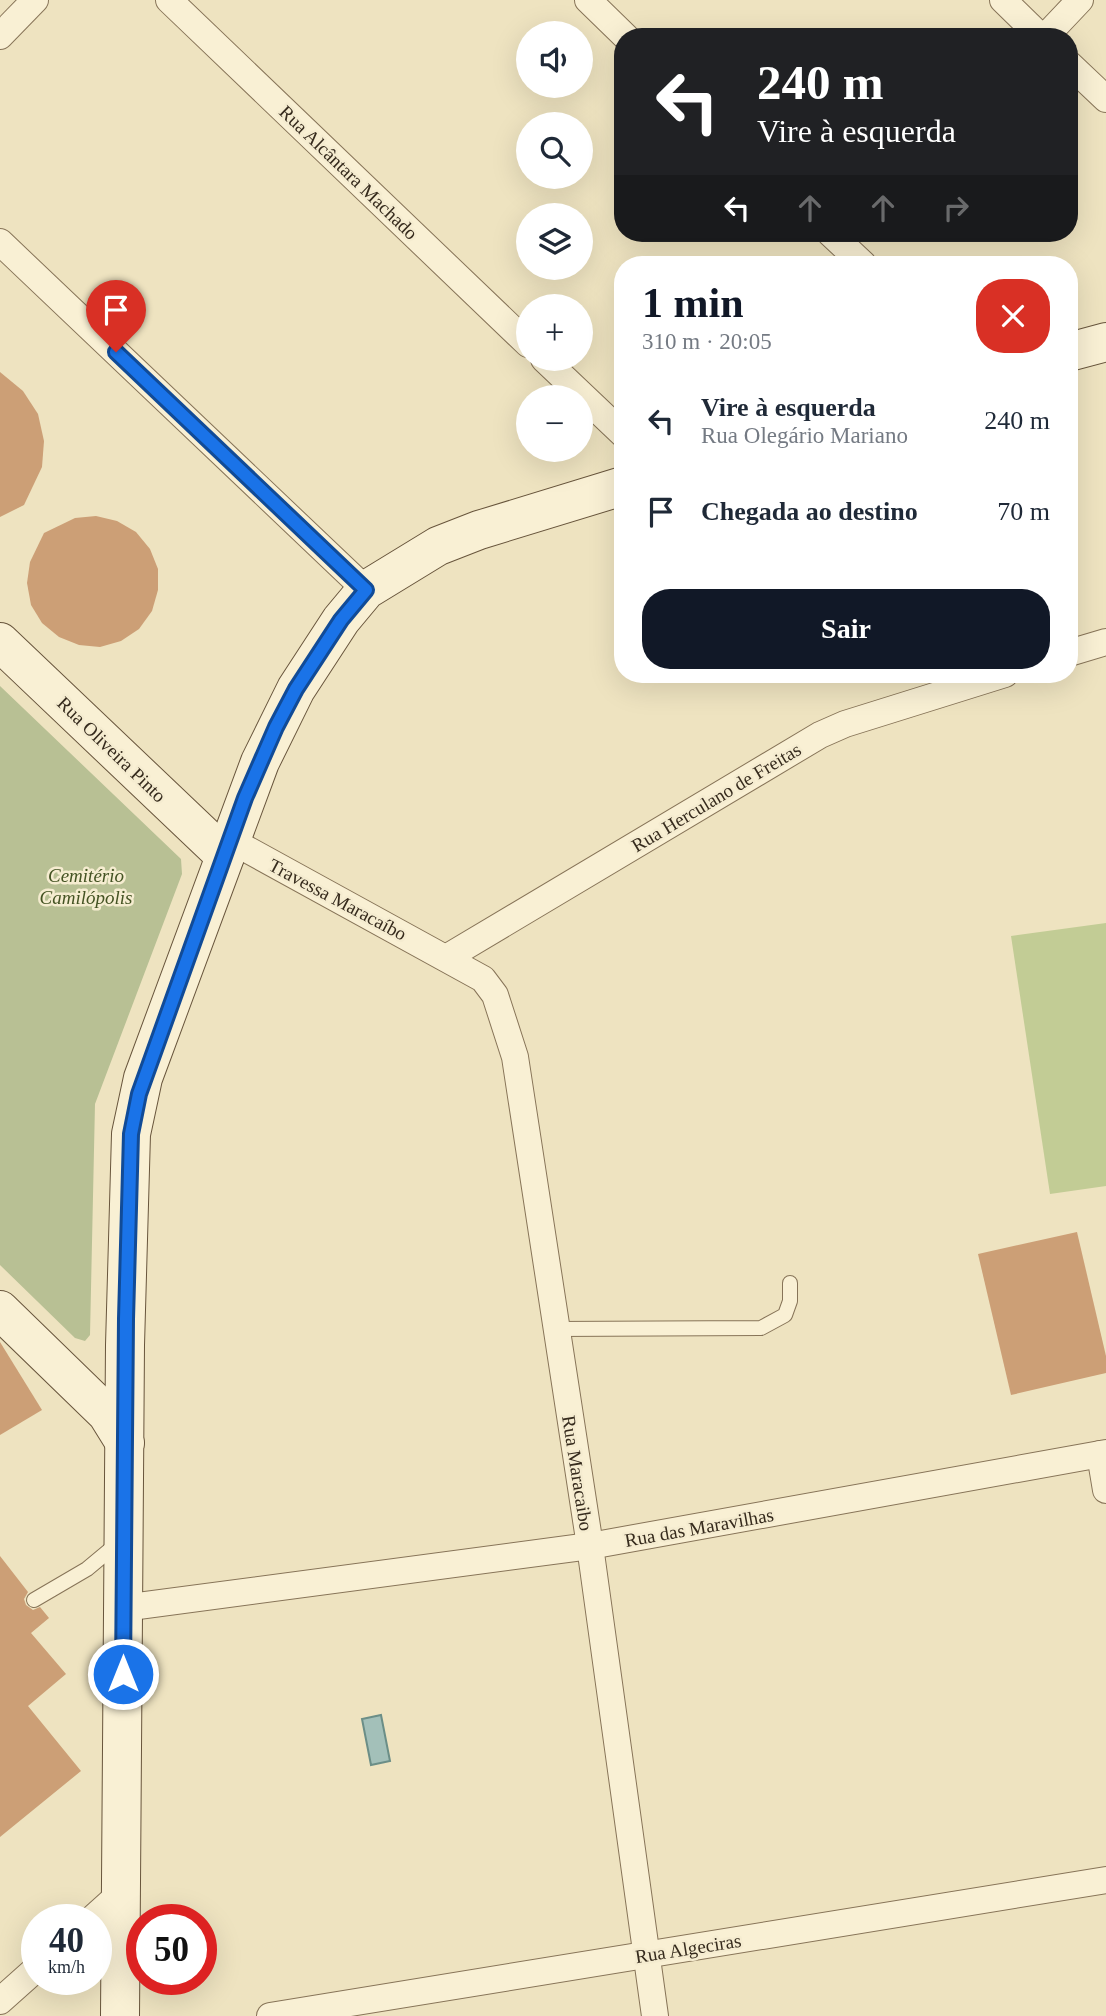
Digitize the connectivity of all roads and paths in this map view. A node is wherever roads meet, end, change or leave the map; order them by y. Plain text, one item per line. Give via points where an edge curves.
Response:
1 (34, 0) edge
2 (169, 0) edge
3 (588, 0) edge
4 (1003, 0) edge
5 (1080, 0) edge
6 (617, 28) edge
7 (1033, 28) edge
8 (1052, 28) edge
9 (0, 36) edge
10 (1078, 73) edge
11 (1106, 99) edge
12 (0, 242) edge
13 (840, 242) edge
14 (854, 256) edge
15 (516, 333) edge
16 (1106, 342) edge
17 (1078, 350) edge
18 (557, 371) edge
19 (614, 425) edge
20 (614, 489) edge
21 (366, 590) junction
22 (0, 642) edge
23 (1106, 642) edge
24 (1078, 650) edge
25 (975, 683) edge
26 (228, 848) junction
27 (446, 958) junction
28 (790, 1283) dead end
29 (0, 1310) edge
30 (555, 1329) junction
31 (125, 1345) junction
32 (57, 1365) junction
33 (125, 1443) junction
34 (1103, 1454) edge
35 (1106, 1490) edge
36 (124, 1539) junction
37 (590, 1546) junction
38 (34, 1600) dead end
39 (123, 1608) junction
40 (1106, 1880) edge
41 (121, 1893) junction
42 (109, 1904) edge
43 (645, 1955) junction
44 (21, 1982) edge
45 (0, 2001) edge
46 (123, 2015) edge
47 (270, 2016) edge
48 (655, 2016) edge

1 - 9 street
2 - 15 street, Rua Alcântara Machado
3 - 6 street
4 - 7 street
5 - 8 street
10 - 11 street
12 - 21 street
13 - 14 street
16 - 17 main road
18 - 19 street
20 - 21 main road via 438,546
21 - 26 main road via 296,689 260,762
22 - 26 main road, Rua Oliveira Pinto
23 - 24 street
25 - 27 street, Rua Herculano de Freitas via 820,735
26 - 27 street, Travessa Maracaíbo
26 - 31 main road via 139,1094 131,1134
27 - 30 street, Rua Maracaibo via 491,987 515,1057
28 - 30 lane via 785,1315 761,1328
29 - 32 main road
30 - 37 street, Rua Maracaibo
31 - 32 main road via 100,1366 78,1370
31 - 33 main road
32 - 33 main road via 107,1414
33 - 36 main road
34 - 35 street
34 - 37 street, Rua das Maravilhas
36 - 38 lane via 88,1569
36 - 39 main road
37 - 39 street, Rua das Maravilhas
37 - 43 street, Rua Maracaibo
39 - 41 main road
40 - 43 street, Rua Algeciras
41 - 42 street
41 - 46 main road
43 - 47 street, Rua Algeciras
43 - 48 street, Rua Maracaibo
44 - 45 street

